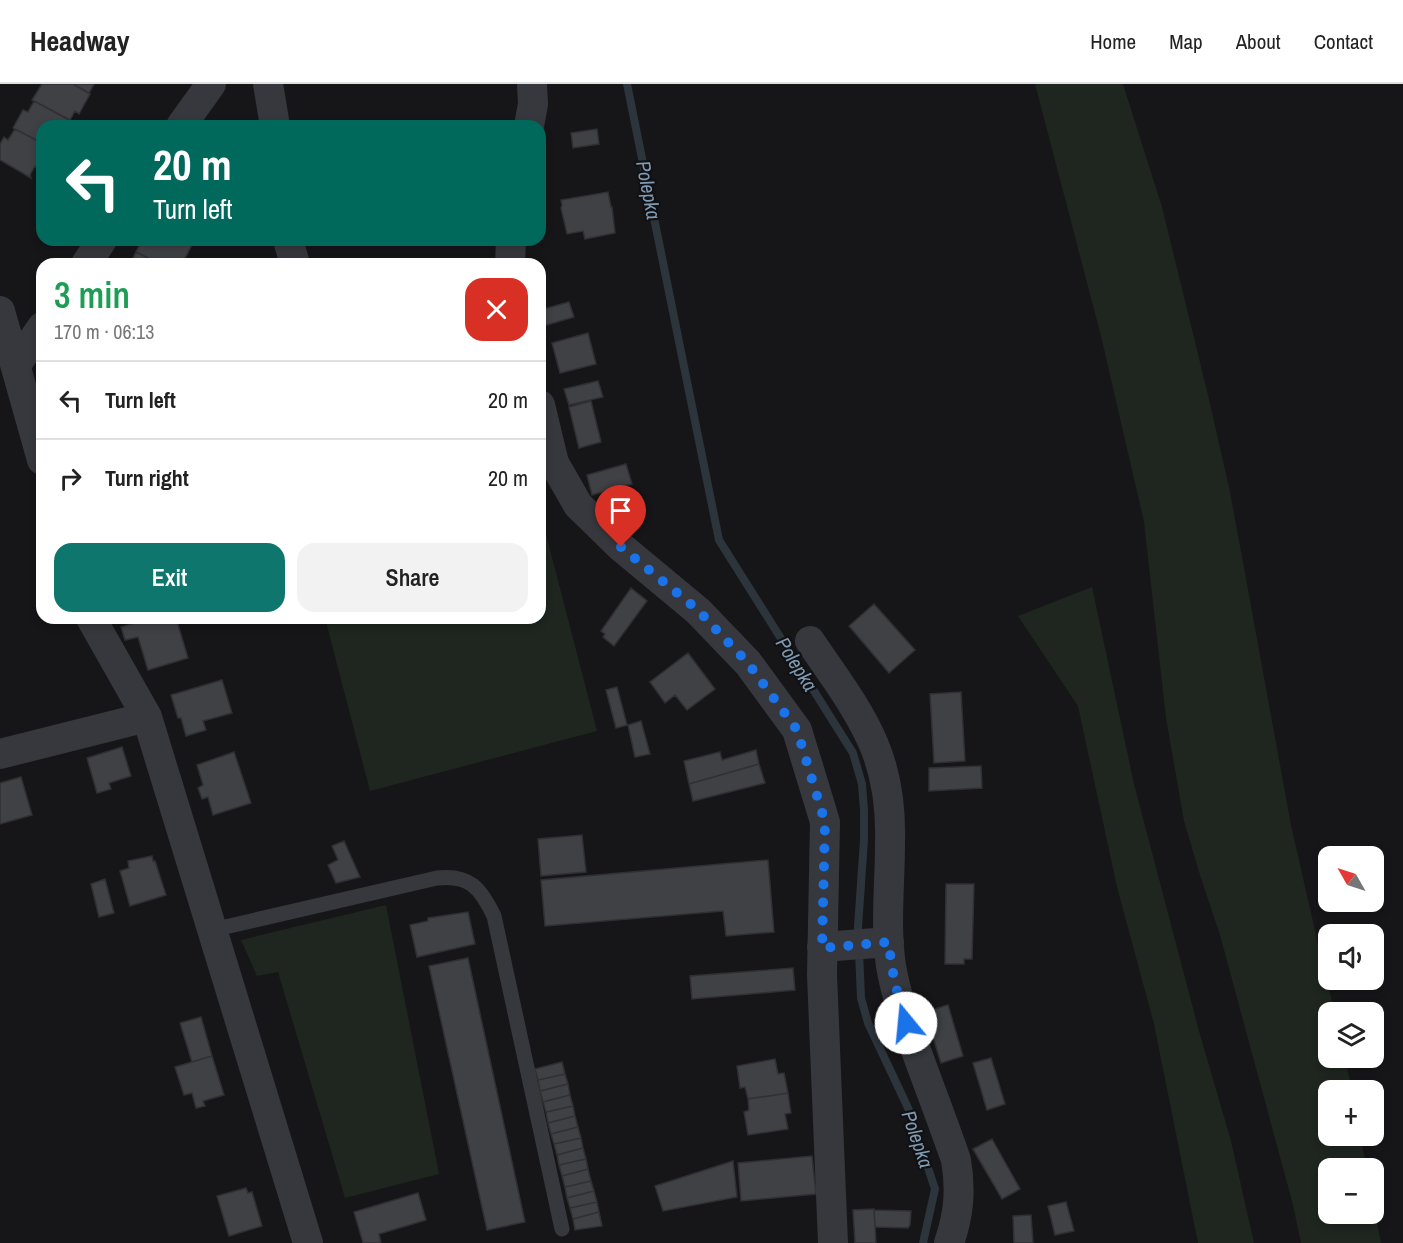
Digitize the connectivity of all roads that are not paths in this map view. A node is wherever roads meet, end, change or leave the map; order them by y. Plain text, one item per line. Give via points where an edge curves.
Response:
1 (211, 84) edge
2 (268, 84) edge
3 (532, 84) edge
4 (186, 120) edge
5 (274, 120) edge
6 (530, 120) edge
7 (0, 311) edge
8 (36, 336) edge
9 (16, 365) junction
10 (546, 430) edge
11 (36, 438) edge
12 (94, 624) edge
13 (810, 640) dead end
14 (147, 717) junction
15 (0, 754) edge
16 (212, 930) junction
17 (881, 943) junction
18 (832, 946) junction
19 (562, 1228) dead end
20 (308, 1243) edge
21 (833, 1243) edge
22 (949, 1243) edge

1 - 4 street
2 - 5 street
3 - 6 street
7 - 9 street
8 - 9 street
9 - 11 street
10 - 18 street via 554,464 578,505 621,547 698,610 748,663 797,730 825,822
12 - 14 street
13 - 17 street via 862,720 881,766 889,801 891,842
14 - 15 street
14 - 16 street
16 - 19 lane via 437,878 451,876 474,887 494,916
16 - 20 street
17 - 18 street
17 - 22 street via 956,1160 960,1194
18 - 21 street via 822,998

